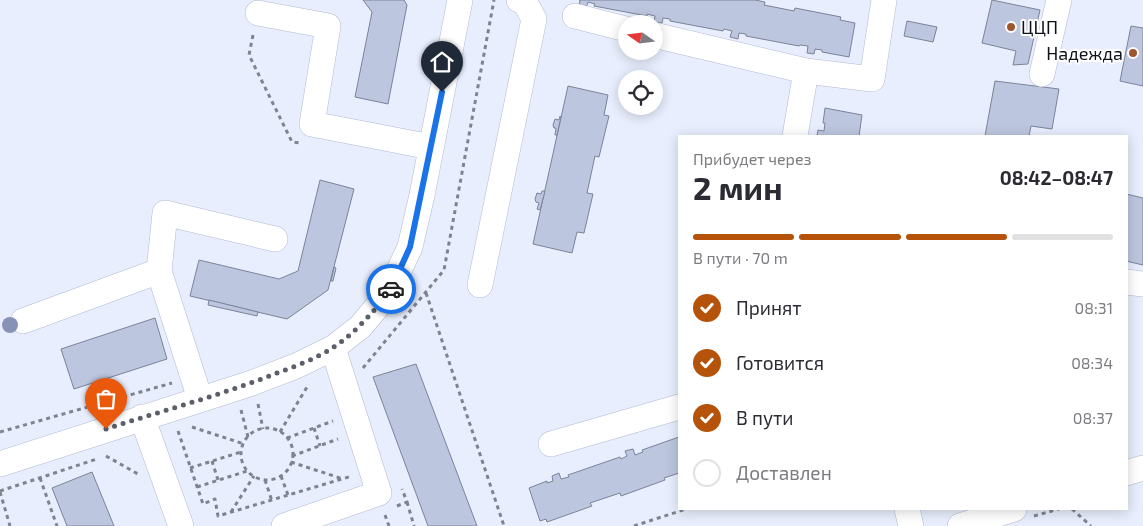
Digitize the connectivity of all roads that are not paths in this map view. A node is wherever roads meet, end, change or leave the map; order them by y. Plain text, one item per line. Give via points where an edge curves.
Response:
1 (460, 0) edge
2 (519, 0) edge
3 (884, 0) edge
4 (1059, 0) edge
5 (258, 13) dead end
6 (574, 16) dead end
7 (618, 26) edge
8 (663, 37) edge
9 (806, 71) junction
10 (1042, 74) dead end
11 (795, 135) edge
12 (431, 147) junction
13 (275, 239) dead end
14 (159, 271) junction
15 (1128, 282) edge
16 (1143, 284) edge
17 (480, 285) dead end
18 (23, 321) dead end
19 (333, 348) junction
20 (196, 388) junction
21 (678, 407) edge
22 (142, 417) junction
23 (551, 444) dead end
24 (0, 464) edge
25 (906, 510) edge
26 (1022, 513) edge
27 (181, 526) edge
28 (284, 526) edge
29 (911, 526) edge
30 (960, 526) edge

1 - 12 street
2 - 17 street via 524,1 534,19
3 - 9 street via 872,79
4 - 10 street
5 - 12 street via 328,26 312,124
6 - 7 street
8 - 9 street
9 - 11 street
12 - 19 street via 410,247 388,294 360,327
13 - 14 street via 165,213
14 - 18 street
14 - 20 street
15 - 16 street
19 - 20 street via 249,384
19 - 28 street via 379,492
20 - 22 street
21 - 23 street
22 - 24 street
22 - 27 street
25 - 29 street
26 - 30 street

